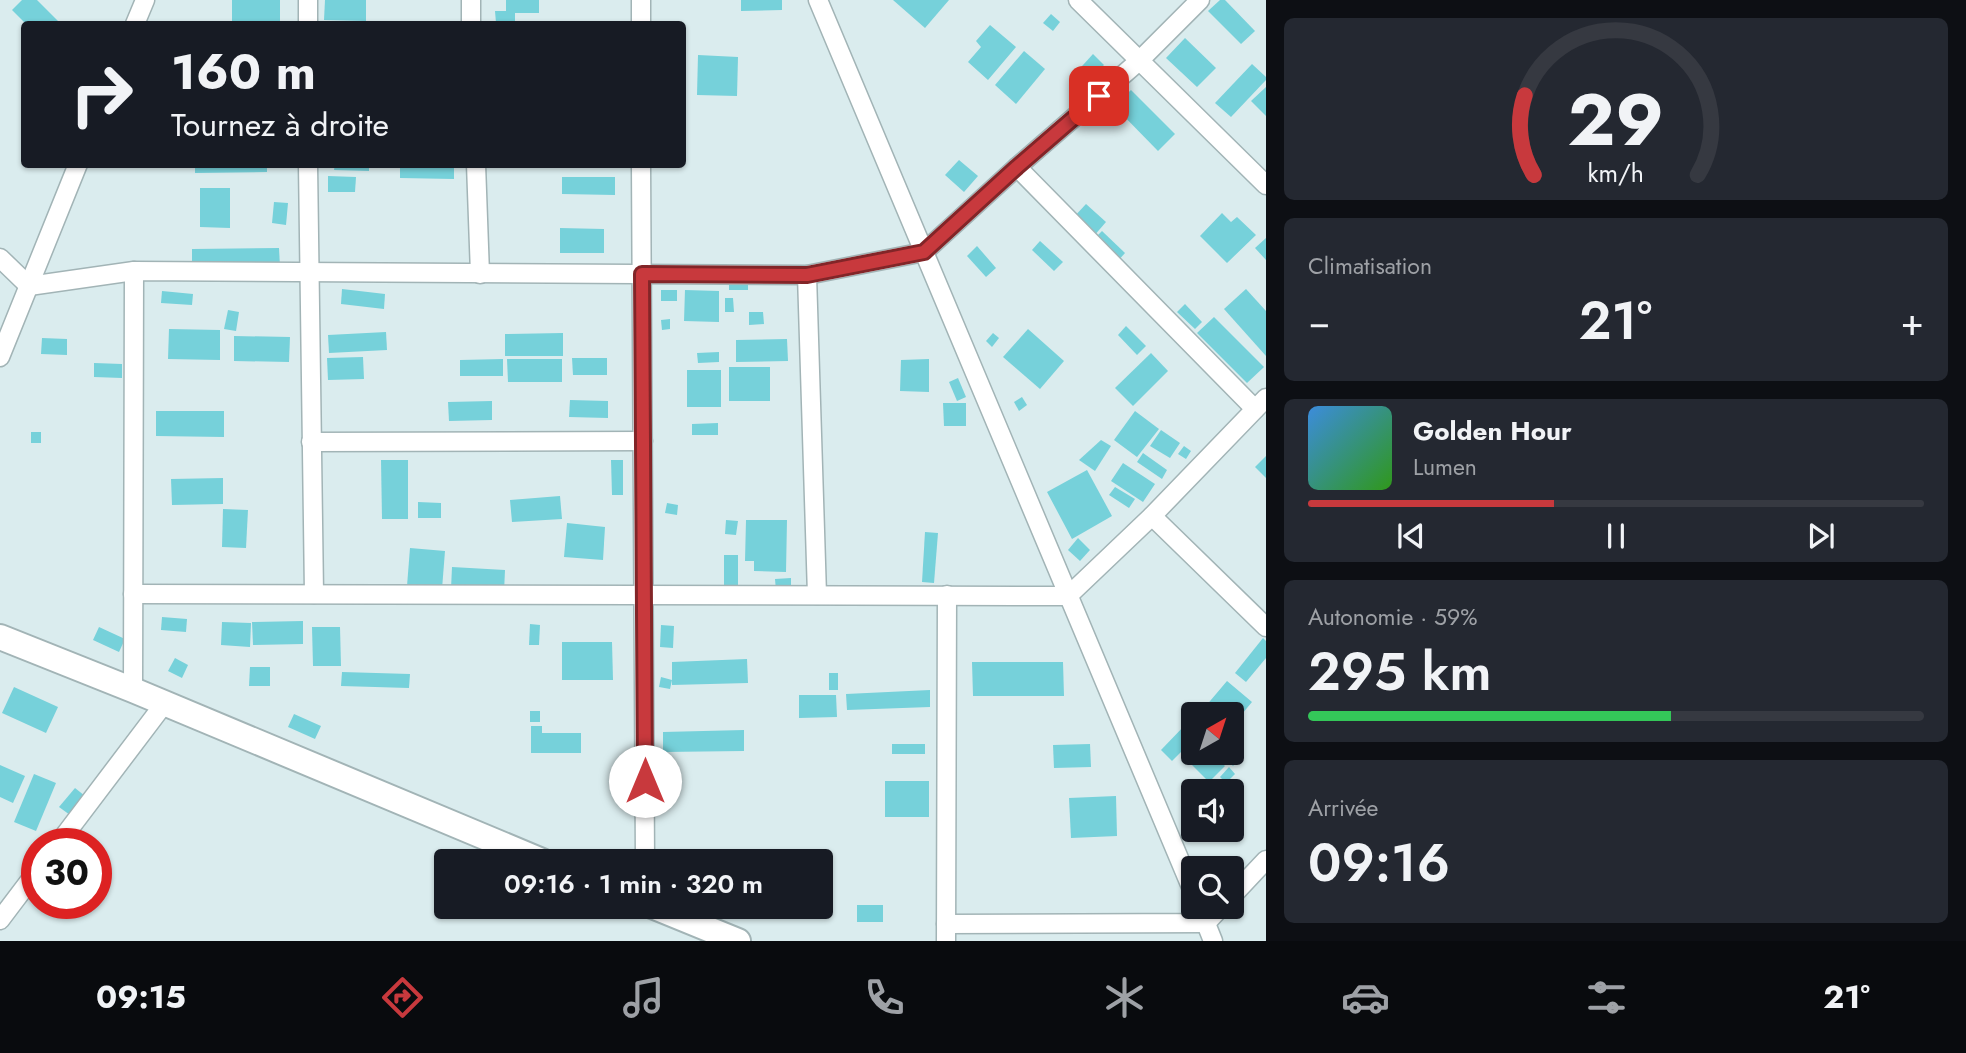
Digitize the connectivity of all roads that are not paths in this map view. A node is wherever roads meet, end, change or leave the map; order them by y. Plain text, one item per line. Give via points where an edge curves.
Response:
1 (145, 0) edge
2 (308, 0) edge
3 (471, 0) edge
4 (640, 0) edge
5 (818, 0) edge
6 (1078, 0) edge
7 (1200, 0) edge
8 (136, 21) edge
9 (308, 21) edge
10 (471, 21) edge
11 (641, 21) edge
12 (1139, 61) junction
13 (1017, 167) junction
14 (76, 168) edge
15 (308, 168) edge
16 (476, 168) edge
17 (641, 168) edge
18 (1266, 185) edge
19 (924, 252) junction
20 (0, 258) edge
21 (134, 271) junction
22 (308, 272) junction
23 (480, 274) junction
24 (642, 274) junction
25 (807, 275) junction
26 (29, 286) junction
27 (0, 357) edge
28 (1261, 404) edge
29 (643, 441) junction
30 (311, 442) junction
31 (1152, 516) junction
32 (133, 594) junction
33 (314, 594) junction
34 (643, 595) junction
35 (817, 595) junction
36 (947, 595) junction
37 (1068, 596) junction
38 (1266, 627) edge
39 (0, 637) edge
40 (133, 690) junction
41 (164, 704) junction
42 (70, 828) edge
43 (513, 849) edge
44 (645, 849) edge
45 (1266, 860) edge
46 (1181, 863) edge
47 (1244, 883) edge
48 (21, 893) edge
49 (1181, 916) edge
50 (684, 919) edge
51 (1204, 919) edge
52 (0, 920) edge
53 (946, 932) edge
54 (737, 941) edge
55 (1213, 941) edge

1 - 8 street
2 - 9 street
3 - 10 street
4 - 11 street
5 - 19 street
6 - 12 street
7 - 12 street
12 - 13 street
12 - 18 street
13 - 19 street
13 - 28 street
14 - 26 street
15 - 22 street
16 - 23 street
17 - 24 street
19 - 25 street
19 - 37 street
20 - 26 street
21 - 22 street
21 - 26 street
21 - 32 street
22 - 23 street
22 - 30 street
23 - 24 street
24 - 25 street
24 - 29 street
25 - 35 street
26 - 27 street
28 - 31 street
29 - 30 street
29 - 34 street
30 - 33 street
31 - 37 street
31 - 38 street
32 - 33 street
32 - 40 street
33 - 34 street
34 - 35 street
34 - 44 street
35 - 36 street
36 - 37 street
36 - 53 street
37 - 46 street
39 - 40 street
40 - 41 street
41 - 42 street
41 - 43 street
45 - 47 street
48 - 52 street
49 - 53 street
50 - 54 street
51 - 55 street

